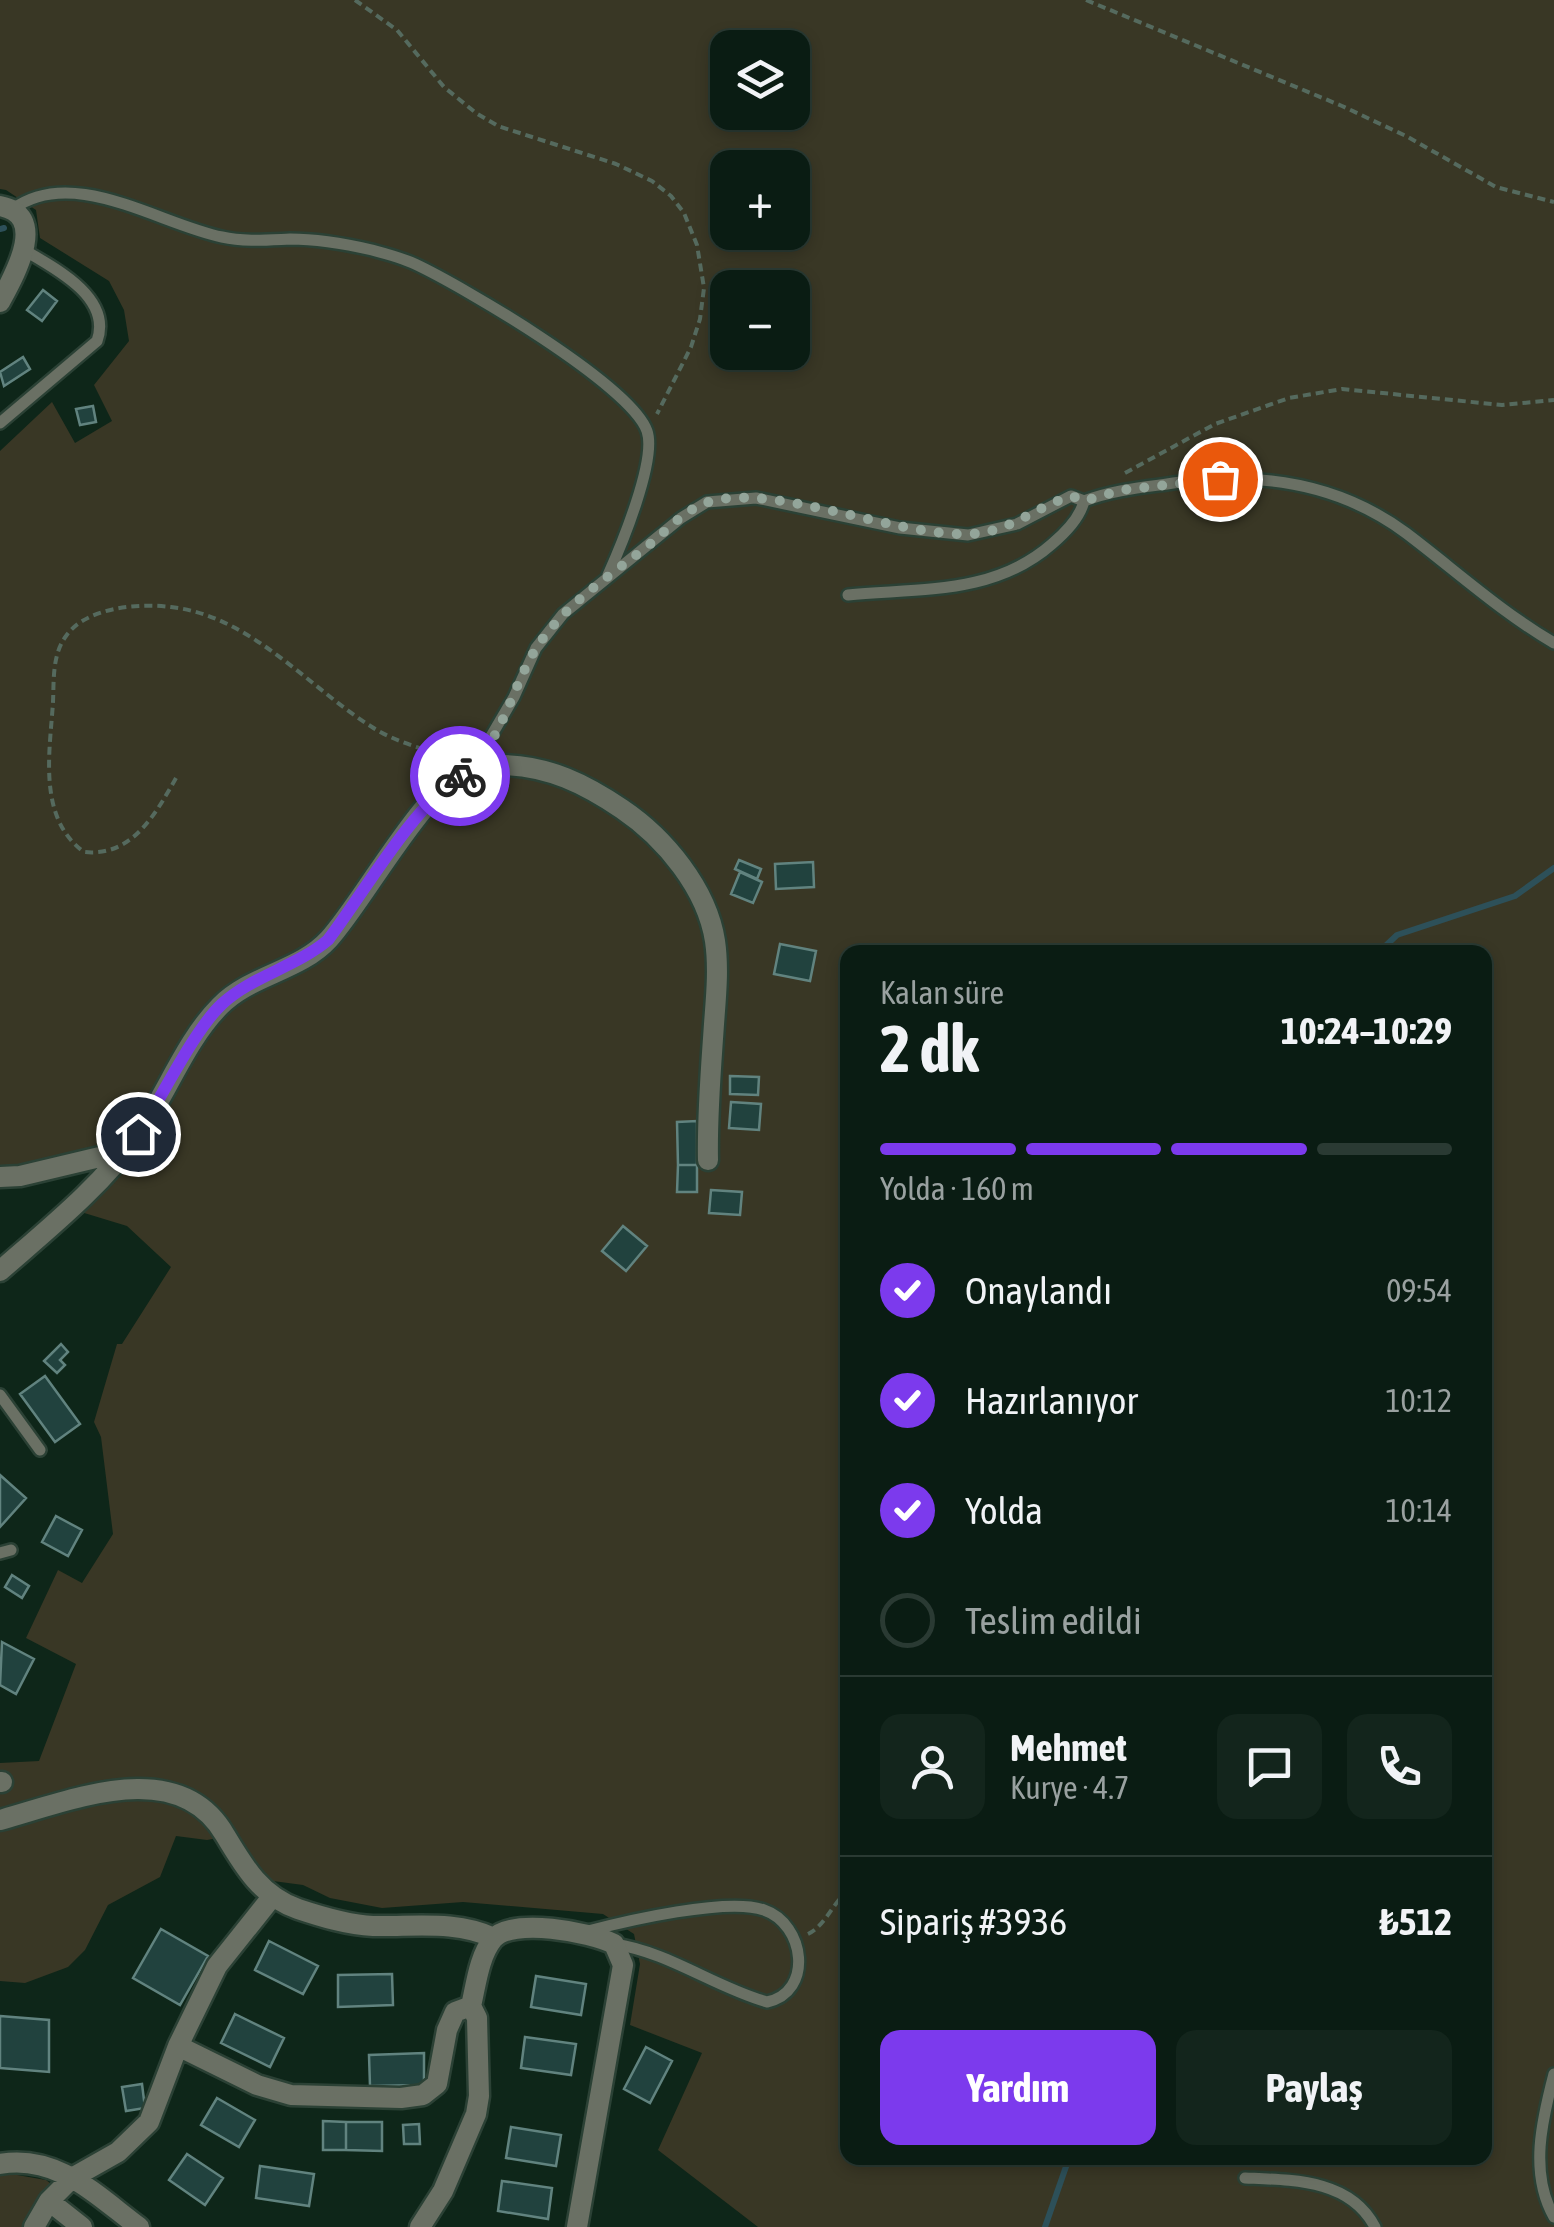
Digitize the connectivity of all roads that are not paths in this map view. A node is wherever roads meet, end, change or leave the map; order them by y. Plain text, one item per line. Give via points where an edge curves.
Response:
1 (6, 207) edge
2 (22, 248) junction
3 (0, 302) edge
4 (0, 423) edge
5 (1084, 501) junction
6 (607, 576) junction
7 (848, 595) dead end
8 (1554, 643) edge
9 (473, 767) junction
10 (125, 1151) junction
11 (708, 1160) dead end
12 (0, 1177) edge
13 (0, 1271) edge
14 (0, 1394) edge
15 (40, 1450) dead end
16 (0, 1820) edge
17 (272, 1897) junction
18 (579, 1933) junction
19 (494, 1938) junction
20 (614, 1944) junction
21 (470, 2006) junction
22 (178, 2046) junction
23 (1554, 2074) edge
24 (0, 2164) edge
25 (72, 2178) junction
26 (1245, 2178) dead end
27 (50, 2201) junction
28 (1554, 2216) edge
29 (34, 2227) edge
30 (82, 2227) edge
31 (139, 2227) edge
32 (420, 2227) edge
33 (577, 2227) edge
34 (1375, 2227) edge

1 - 2 street via 23,216
1 - 6 lane via 44,194 90,195 222,237 370,250 412,262 556,348 626,404 648,432 632,519
2 - 3 street
2 - 4 lane via 76,285 94,305 101,329 96,341
5 - 6 lane via 1064,498 1016,524 968,534 900,528 774,500 724,499 695,508
5 - 7 lane via 1058,539 1009,572 939,590
5 - 8 lane via 1197,480 1305,485 1397,527
6 - 9 lane via 536,648
9 - 10 street via 427,808 328,940 214,1011
9 - 11 street via 546,770 594,790 649,832 698,892 712,925 717,966
10 - 12 street
10 - 13 street
14 - 15 lane
16 - 17 street via 124,1788 169,1789 221,1828 248,1875
17 - 19 street via 335,1920 452,1926
17 - 22 street via 217,1966
18 - 19 street via 507,1929
18 - 20 street
18 - 20 lane via 748,1907 765,1910 795,1937 799,1963 788,1992 766,2002 652,1952
19 - 21 street
20 - 33 street via 622,1982
21 - 22 street via 456,2012 437,2084 423,2096 291,2095
21 - 32 street via 477,2018 476,2114
22 - 25 street via 149,2122 118,2152
23 - 28 lane via 1540,2164
24 - 25 street via 40,2163
25 - 27 street
25 - 31 street
26 - 34 lane via 1293,2180 1348,2195
27 - 29 street
27 - 30 street

